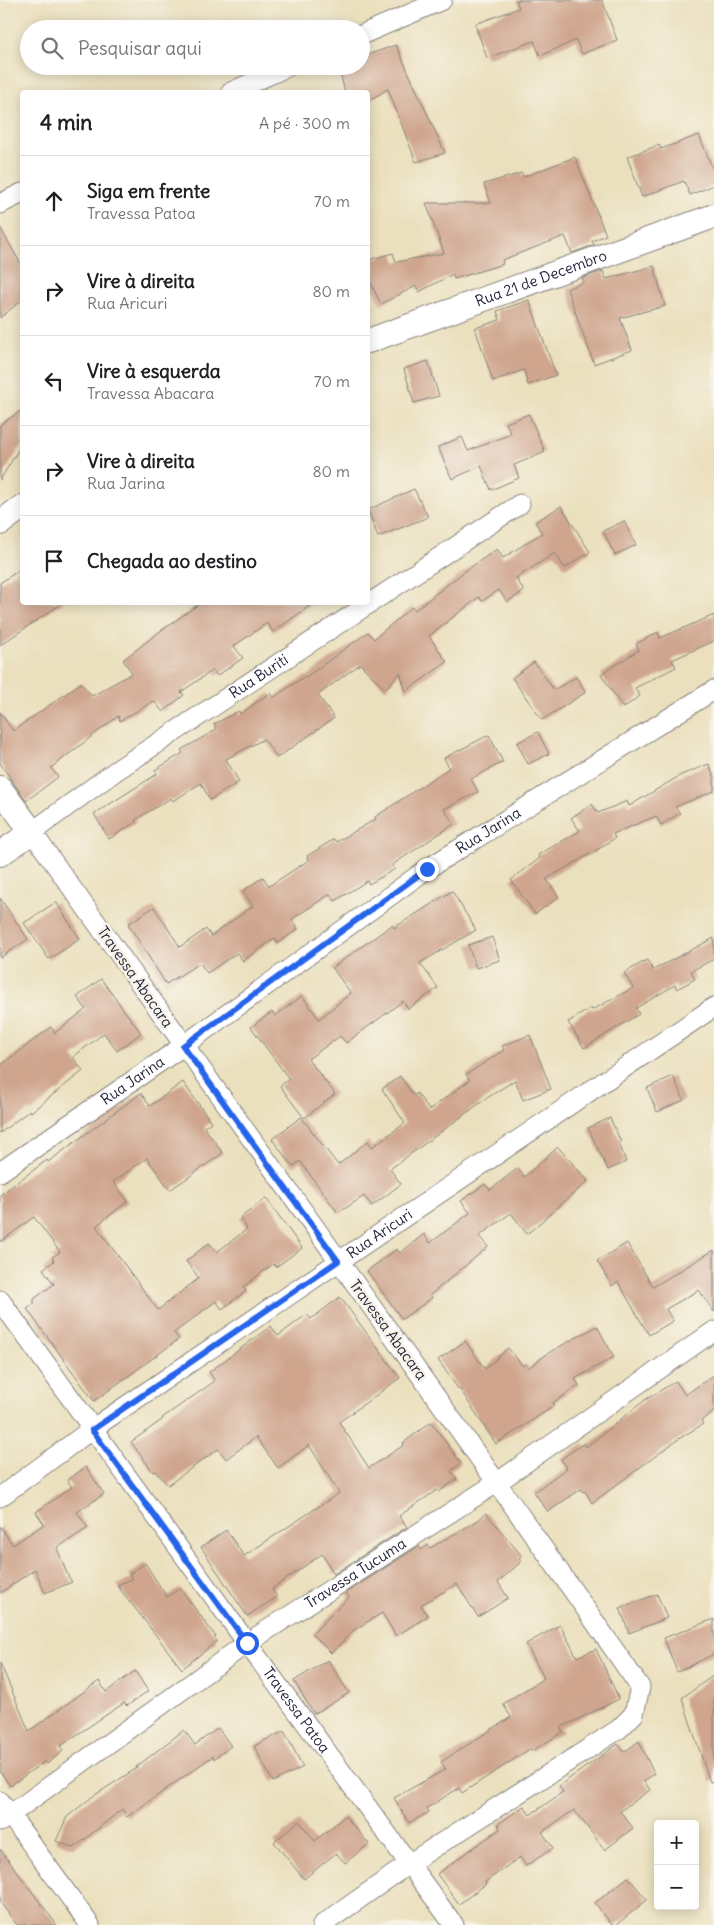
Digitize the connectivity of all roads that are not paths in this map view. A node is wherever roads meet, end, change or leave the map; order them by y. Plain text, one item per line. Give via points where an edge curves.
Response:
1 (442, 0) edge
2 (370, 31) edge
3 (269, 75) edge
4 (235, 90) edge
5 (20, 194) edge
6 (0, 204) edge
7 (714, 216) edge
8 (370, 340) edge
9 (520, 504) dead end
10 (20, 508) edge
11 (0, 523) edge
12 (370, 603) edge
13 (367, 605) edge
14 (714, 690) edge
15 (0, 788) edge
16 (32, 832) junction
17 (0, 854) edge
18 (714, 1007) edge
19 (183, 1046) junction
20 (0, 1172) edge
21 (338, 1261) junction
22 (0, 1300) edge
23 (714, 1331) edge
24 (92, 1430) junction
25 (498, 1482) junction
26 (0, 1497) edge
27 (247, 1643) junction
28 (3, 1813) edge
29 (410, 1863) junction
30 (90, 1925) edge
31 (322, 1925) edge
32 (454, 1925) edge

1 - 2 street
3 - 4 street
5 - 6 street
7 - 8 street, Rua 21 de Decembro
9 - 12 street, Rua Buriti
10 - 11 street
13 - 16 street, Rua Buriti via 117,770
14 - 19 street, Rua Jarina via 427,869
15 - 16 street, Travessa Abacara
16 - 17 street, Rua Buriti
16 - 19 street, Travessa Abacara
18 - 21 street, Rua Aricuri
19 - 20 street, Rua Jarina
19 - 21 street, Travessa Abacara
21 - 24 street, Rua Aricuri
21 - 25 street, Travessa Abacara
22 - 24 street, Travessa Patoa
23 - 25 street, Travessa Tucuma
24 - 26 street, Rua Aricuri
24 - 27 street, Travessa Patoa
25 - 27 street, Travessa Tucuma
25 - 29 street, Travessa Abacara via 640,1687 634,1714 618,1728
27 - 28 street, Travessa Tucuma
27 - 29 street, Travessa Patoa
28 - 30 street
29 - 31 street, Travessa Abacara
29 - 32 street, Travessa Patoa

